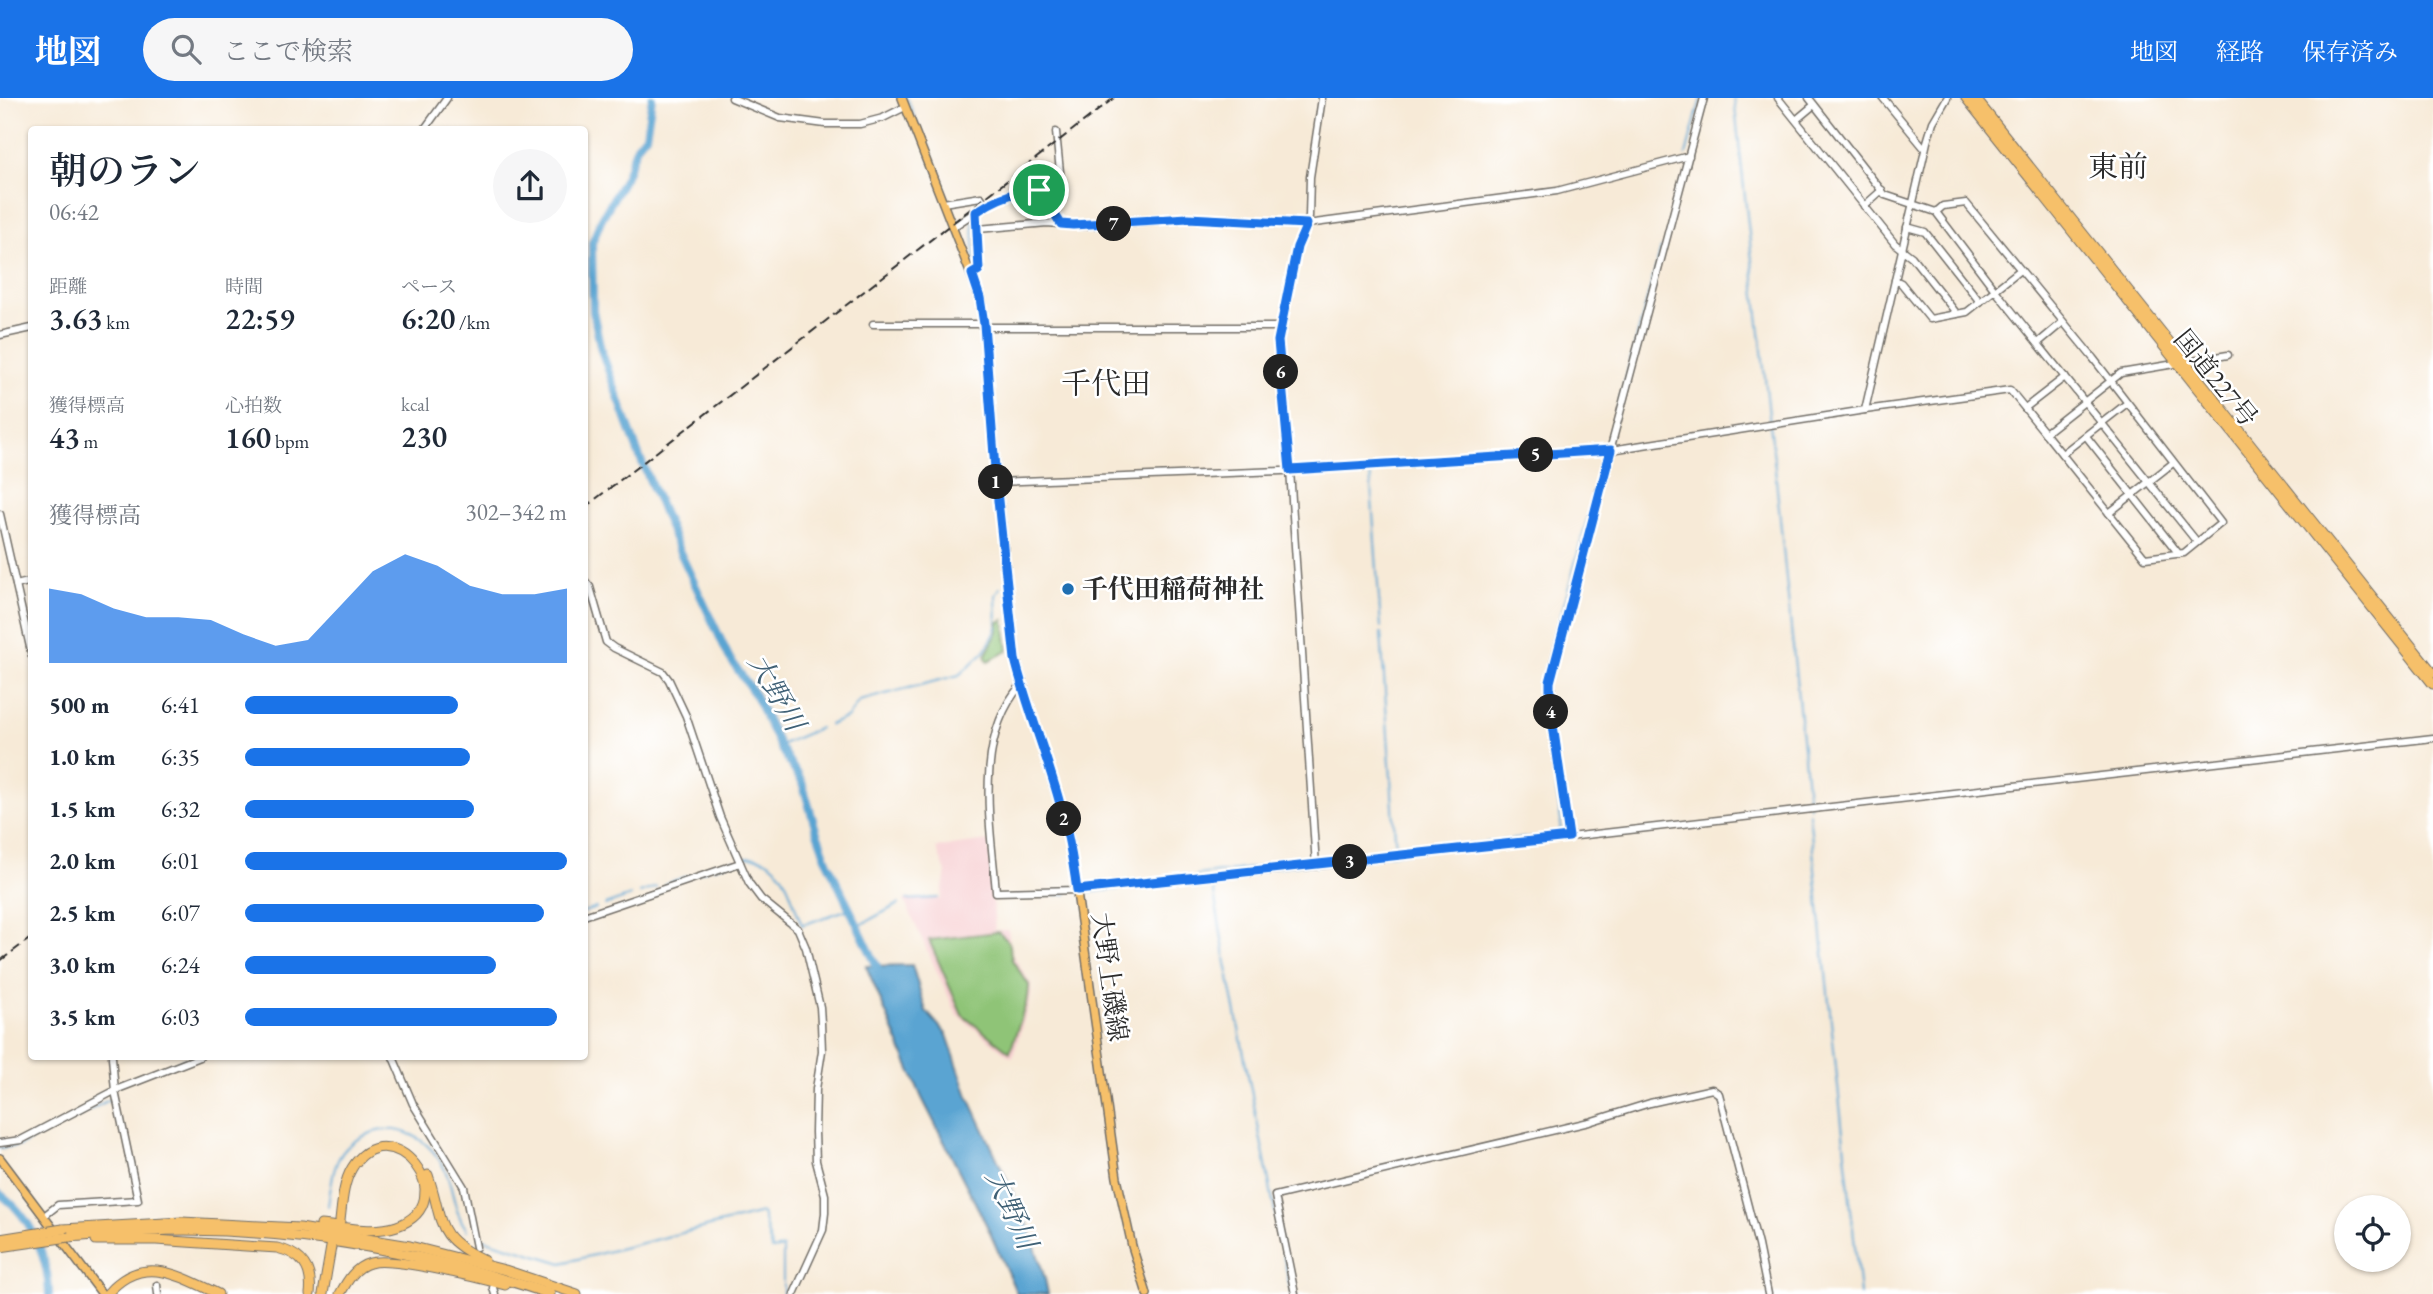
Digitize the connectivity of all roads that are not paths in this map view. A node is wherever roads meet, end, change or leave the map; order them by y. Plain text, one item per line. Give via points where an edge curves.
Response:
1 (447, 98) edge
2 (732, 98) edge
3 (902, 98) edge
4 (1322, 98) edge
5 (1704, 98) edge
6 (1778, 98) edge
7 (1809, 98) edge
8 (1883, 98) edge
9 (1947, 98) edge
10 (1966, 98) edge
11 (1975, 98) edge
12 (1814, 105) junction
13 (905, 107) junction
14 (1796, 120) junction
15 (427, 126) edge
16 (1056, 132) dead end
17 (1925, 149) junction
18 (1686, 157) junction
19 (1039, 190) junction
20 (1882, 190) junction
21 (943, 203) junction
22 (1912, 204) junction
23 (986, 205) junction
24 (1864, 206) junction
25 (976, 212) junction
26 (1936, 212) junction
27 (1061, 224) junction
28 (1307, 224) junction
29 (953, 228) junction
30 (1907, 228) junction
31 (978, 229) junction
32 (1902, 251) junction
33 (2020, 270) junction
34 (972, 274) junction
35 (1895, 280) junction
36 (1995, 290) junction
37 (1980, 302) junction
38 (1957, 314) junction
39 (2063, 323) junction
40 (873, 324) dead end
41 (984, 325) junction
42 (1280, 327) junction
43 (28, 329) edge
44 (0, 335) edge
45 (2038, 343) junction
46 (2228, 355) dead end
47 (2181, 363) junction
48 (2065, 377) junction
49 (2110, 382) junction
50 (2085, 402) junction
51 (2126, 404) junction
52 (2025, 408) junction
53 (1865, 410) junction
54 (2101, 424) junction
55 (2045, 433) junction
56 (2085, 436) junction
57 (1611, 450) junction
58 (2062, 454) junction
59 (2173, 463) junction
60 (1290, 470) junction
61 (996, 482) junction
62 (2149, 482) junction
63 (2132, 495) junction
64 (2109, 513) junction
65 (0, 514) edge
66 (2197, 542) junction
67 (2179, 554) junction
68 (28, 582) edge
69 (16, 585) junction
70 (588, 585) edge
71 (28, 638) edge
72 (2433, 673) edge
73 (2433, 684) edge
74 (1021, 685) junction
75 (2433, 738) edge
76 (1569, 837) junction
77 (740, 863) junction
78 (1316, 866) junction
79 (1077, 890) junction
80 (588, 915) edge
81 (112, 1060) edge
82 (193, 1060) edge
83 (394, 1060) edge
84 (116, 1091) junction
85 (0, 1143) edge
86 (0, 1158) edge
87 (44, 1216) junction
88 (225, 1223) junction
89 (68, 1236) junction
90 (0, 1239) edge
91 (0, 1247) edge
92 (476, 1247) dead end
93 (505, 1270) junction
94 (157, 1285) dead end
95 (104, 1294) edge
96 (112, 1294) edge
97 (158, 1294) edge
98 (208, 1294) edge
99 (218, 1294) edge
100 (310, 1294) edge
101 (323, 1294) edge
102 (329, 1294) edge
103 (340, 1294) edge
104 (541, 1294) edge
105 (550, 1294) edge
106 (577, 1294) edge
107 (794, 1294) edge
108 (1147, 1294) edge
109 (1295, 1294) edge
110 (1768, 1294) edge

1 - 15 street
2 - 13 street via 780,118 825,124 860,124
3 - 13 main road, 大野上磯線
4 - 28 street
5 - 18 street
6 - 14 street
7 - 12 street
8 - 17 street
9 - 17 street
10 - 47 highway, 国道227号
11 - 47 highway, 国道227号
12 - 14 street
12 - 20 street
13 - 21 main road, 大野上磯線
14 - 24 street
16 - 19 street via 1061,182
17 - 22 street
18 - 28 street via 1557,191
18 - 57 street
19 - 23 street via 1011,194
19 - 27 street
20 - 22 street
20 - 24 street
21 - 23 street via 981,197
21 - 29 main road, 大野上磯線
22 - 26 street
22 - 30 street
23 - 25 street
24 - 32 street
25 - 29 street
25 - 31 street
26 - 33 street via 1943,206 1966,203
26 - 36 street
27 - 28 street via 1190,218
27 - 31 street
28 - 42 street via 1297,247
29 - 34 main road, 大野上磯線
30 - 32 street
30 - 37 street via 1925,232
31 - 34 street via 979,270
32 - 35 street
32 - 38 street via 1912,257
33 - 36 street
33 - 39 street
34 - 41 main road, 大野上磯線
35 - 38 street via 1930,319
35 - 53 street
36 - 37 street
36 - 45 street
37 - 38 street
39 - 45 street
39 - 49 street
40 - 41 street
41 - 42 street
41 - 61 main road, 大野上磯線
42 - 60 street
43 - 44 street
45 - 48 street
46 - 47 street
47 - 49 street via 2121,373
47 - 72 highway, 国道227号
47 - 73 highway, 国道227号
48 - 50 street
48 - 52 street
49 - 50 street
49 - 51 street
50 - 54 street
50 - 55 street
51 - 54 street
51 - 59 street
52 - 53 street via 2010,390
52 - 55 street
53 - 57 street
54 - 56 street
54 - 62 street
55 - 58 street
56 - 58 street
56 - 63 street
57 - 60 street
57 - 76 street via 1550,682
58 - 64 street
59 - 62 street
59 - 66 street via 2221,523
60 - 61 street
60 - 78 street
61 - 74 main road, 大野上磯線
62 - 63 street
62 - 66 street
63 - 64 street
63 - 67 street
64 - 67 street via 2144,558
65 - 69 street
66 - 67 street
68 - 69 street
69 - 71 street
70 - 77 street via 606,642 663,672 669,680
74 - 79 main road, 大野上磯線 via 1062,811
74 - 79 street via 998,726 993,746 990,800 996,892
75 - 76 street
76 - 78 street
77 - 80 street
77 - 107 street via 754,892 802,935 820,1007 822,1051 815,1132 825,1221
78 - 79 street
79 - 108 main road, 大野上磯線 via 1117,1178
81 - 84 street
82 - 84 street
83 - 92 street via 413,1104 464,1187
84 - 85 street via 21,1140
84 - 87 street via 138,1200 58,1205
86 - 87 main road
87 - 95 main road
88 - 89 highway via 133,1223
88 - 93 highway via 355,1236
88 - 93 highway via 375,1229 398,1225 414,1215 425,1185 417,1164 400,1151 388,1149 364,1155 351,1170 337,1221 343,1177 355,1156 374,1144 400,1146 411,1151 426,1169 441,1224 454,1244
89 - 90 highway, bridge
89 - 91 highway, bridge
89 - 100 highway via 291,1251 306,1264
89 - 105 highway via 183,1230 299,1236 408,1254
93 - 106 highway
94 - 97 street
95 - 99 highway via 151,1269 167,1271
96 - 98 highway via 152,1274
101 - 102 highway via 333,1247
103 - 104 highway via 357,1270 368,1263 387,1261
109 - 110 street via 1275,1196 1712,1090 1719,1094

